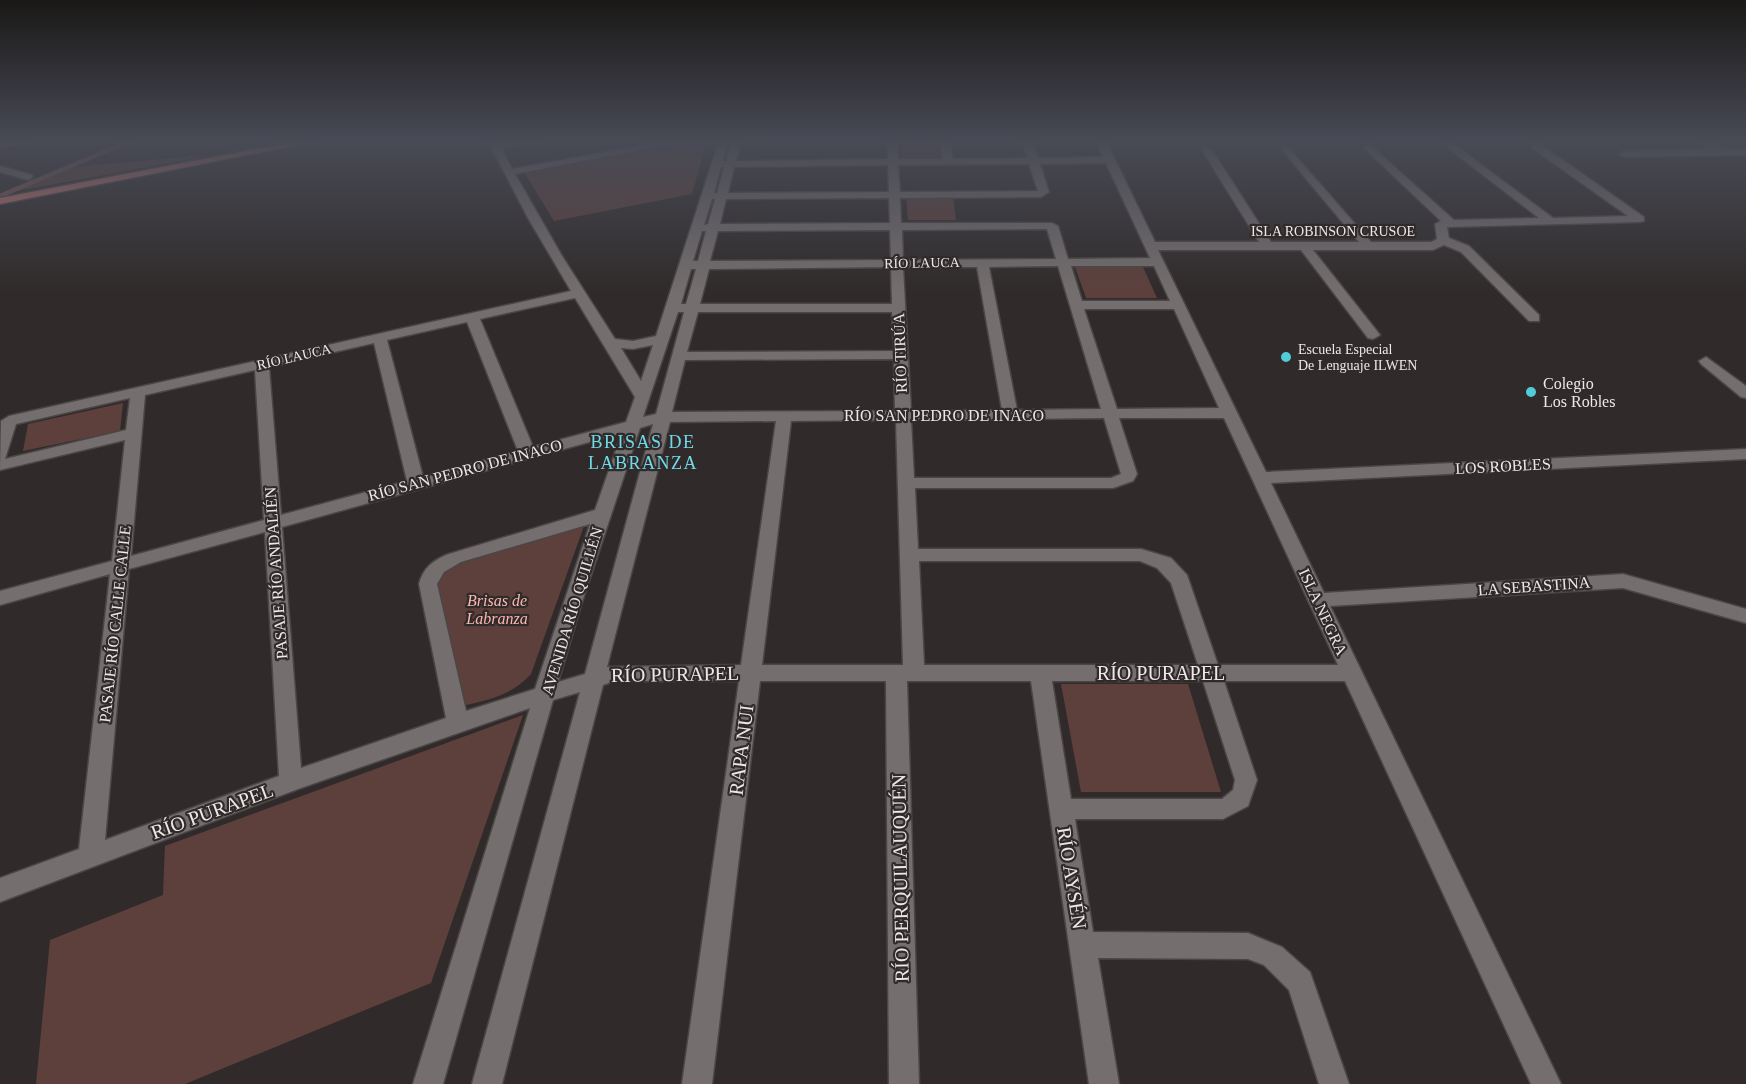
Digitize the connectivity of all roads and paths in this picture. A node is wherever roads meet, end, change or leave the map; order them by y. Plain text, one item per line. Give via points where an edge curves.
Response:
1 (51, 192) edge
2 (521, 192) edge
3 (715, 192) edge
4 (894, 192) edge
5 (1044, 192) edge
6 (1125, 192) edge
7 (1233, 192) edge
8 (1322, 192) edge
9 (1416, 192) edge
10 (1512, 192) edge
11 (1601, 192) edge
12 (959, 194) junction
13 (894, 195) junction
14 (714, 196) junction
15 (0, 201) edge
16 (1550, 221) junction
17 (1451, 224) junction
18 (896, 227) junction
19 (966, 227) junction
20 (705, 228) junction
21 (1443, 240) junction
22 (1267, 246) junction
23 (1304, 246) junction
24 (1368, 246) junction
25 (1154, 254) junction
26 (982, 263) junction
27 (1064, 263) junction
28 (897, 264) junction
29 (694, 265) junction
30 (579, 293) junction
31 (1077, 305) junction
32 (1178, 305) junction
33 (682, 308) junction
34 (898, 308) junction
35 (472, 317) junction
36 (1534, 318) dead end
37 (1373, 335) dead end
38 (380, 338) junction
39 (662, 339) junction
40 (613, 343) junction
41 (901, 355) junction
42 (679, 356) junction
43 (1706, 361) dead end
44 (262, 364) junction
45 (138, 392) junction
46 (1746, 394) edge
47 (641, 395) junction
48 (1110, 413) junction
49 (1229, 413) junction
50 (1010, 414) junction
51 (902, 415) junction
52 (784, 416) junction
53 (662, 417) junction
54 (632, 424) junction
55 (134, 433) junction
56 (527, 453) junction
57 (1746, 454) edge
58 (0, 455) edge
59 (0, 465) edge
60 (1259, 477) junction
61 (906, 483) junction
62 (416, 484) junction
63 (602, 514) junction
64 (273, 523) junction
65 (909, 555) junction
66 (120, 565) junction
67 (0, 598) edge
68 (1317, 600) junction
69 (1746, 616) edge
70 (751, 672) junction
71 (905, 673) junction
72 (1040, 673) junction
73 (1210, 673) junction
74 (1352, 673) junction
75 (594, 677) junction
76 (546, 694) junction
77 (458, 724) junction
78 (291, 782) junction
79 (1061, 809) junction
80 (91, 855) junction
81 (0, 890) edge
82 (1083, 945) junction
83 (428, 1084) edge
84 (487, 1084) edge
85 (697, 1084) edge
86 (904, 1084) edge
87 (1104, 1084) edge
88 (1334, 1084) edge
89 (1546, 1084) edge

1 - 15 main road
2 - 30 street
3 - 14 street, AVENIDA RÍO QUILLÉN
4 - 13 street, RÍO TIRÚA
5 - 12 street
6 - 25 street, ISLA NEGRA
7 - 22 street
8 - 24 street
9 - 17 street
10 - 16 street
11 - 16 street via 1640,219
12 - 13 street
12 - 19 street
13 - 14 street
13 - 18 street, RÍO TIRÚA
14 - 20 street, AVENIDA RÍO QUILLÉN
16 - 17 street
17 - 21 street, ISLA ROBINSON CRUSOE via 1441,224
18 - 19 street
18 - 20 street
18 - 28 street, RÍO TIRÚA
19 - 27 street via 1052,226
20 - 29 street, AVENIDA RÍO QUILLÉN
21 - 24 street, ISLA ROBINSON CRUSOE via 1433,246
21 - 36 street via 1466,249
22 - 23 street, ISLA ROBINSON CRUSOE
22 - 25 street, ISLA ROBINSON CRUSOE
23 - 24 street, ISLA ROBINSON CRUSOE
23 - 37 street
25 - 27 street, RÍO LAUCA
25 - 32 street, ISLA NEGRA
26 - 27 street, RÍO LAUCA
26 - 28 street, RÍO LAUCA
26 - 50 street
27 - 31 street
28 - 29 street, RÍO LAUCA
28 - 34 street, RÍO TIRÚA
29 - 33 street, AVENIDA RÍO QUILLÉN
30 - 35 street, RÍO LAUCA
30 - 40 street
31 - 32 street
31 - 48 street
32 - 49 street, ISLA NEGRA
33 - 34 street
33 - 39 street, AVENIDA RÍO QUILLÉN
33 - 42 street, AVENIDA RÍO QUILLÉN
34 - 41 street, RÍO TIRÚA
35 - 38 street, RÍO LAUCA
35 - 56 street
38 - 44 street, RÍO LAUCA
38 - 62 street
39 - 40 street via 633,345
39 - 47 street, AVENIDA RÍO QUILLÉN
40 - 47 street
41 - 42 street
41 - 51 street, RÍO TIRÚA
42 - 53 street, AVENIDA RÍO QUILLÉN
43 - 46 street
44 - 45 street, RÍO LAUCA
44 - 64 street, PASAJE RÍO ANDALIÉN
45 - 55 street, PASAJE RÍO CALLE CALLE
45 - 58 street, RÍO LAUCA via 9,421
47 - 54 street, AVENIDA RÍO QUILLÉN
48 - 49 street, RÍO SAN PEDRO DE INACO
48 - 50 street, RÍO SAN PEDRO DE INACO
48 - 61 street via 1129,474 1119,482
49 - 60 street, ISLA NEGRA
50 - 51 street, RÍO SAN PEDRO DE INACO
51 - 52 street, RÍO SAN PEDRO DE INACO
51 - 61 street, RÍO TIRÚA
52 - 53 street, RÍO SAN PEDRO DE INACO
52 - 70 street, RAPA NUI
53 - 54 street, RÍO SAN PEDRO DE INACO
53 - 75 street, AVENIDA RÍO QUILLÉN
54 - 56 street, RÍO SAN PEDRO DE INACO
54 - 63 street, AVENIDA RÍO QUILLÉN
55 - 59 street
55 - 66 street, PASAJE RÍO CALLE CALLE
56 - 62 street, RÍO SAN PEDRO DE INACO
57 - 60 street, LOS ROBLES
60 - 68 street, ISLA NEGRA
61 - 65 street, RÍO TIRÚA
62 - 64 street, RÍO SAN PEDRO DE INACO
63 - 76 street, AVENIDA RÍO QUILLÉN
63 - 77 street via 455,558 430,576 428,584
64 - 66 street, RÍO SAN PEDRO DE INACO
64 - 78 street, PASAJE RÍO ANDALIÉN
65 - 71 street, RÍO TIRÚA
65 - 73 street via 1141,555 1156,560 1171,568 1180,580
66 - 67 street, RÍO SAN PEDRO DE INACO
66 - 80 street, PASAJE RÍO CALLE CALLE
68 - 69 street, LA SEBASTINA via 1623,581
68 - 74 street, ISLA NEGRA
70 - 71 street, RÍO PURAPEL
70 - 75 street, RÍO PURAPEL via 614,673
70 - 85 street, RAPA NUI
71 - 72 street, RÍO PURAPEL
71 - 86 street, RÍO PERQUILAUQUÉN
72 - 73 street, RÍO PURAPEL
72 - 79 street, RÍO AYSÉN
73 - 74 street, RÍO PURAPEL
73 - 79 street via 1246,780 1242,796 1233,806 1222,810
74 - 89 street, ISLA NEGRA
75 - 76 street, RÍO PURAPEL
75 - 84 street, AVENIDA RÍO QUILLÉN
76 - 77 street, RÍO PURAPEL
76 - 83 street, AVENIDA RÍO QUILLÉN
77 - 78 street, RÍO PURAPEL
78 - 80 street, RÍO PURAPEL
79 - 82 street, RÍO AYSÉN
80 - 81 street, RÍO PURAPEL
82 - 87 street, RÍO AYSÉN
82 - 88 street via 1248,946 1261,950 1288,968 1300,982

